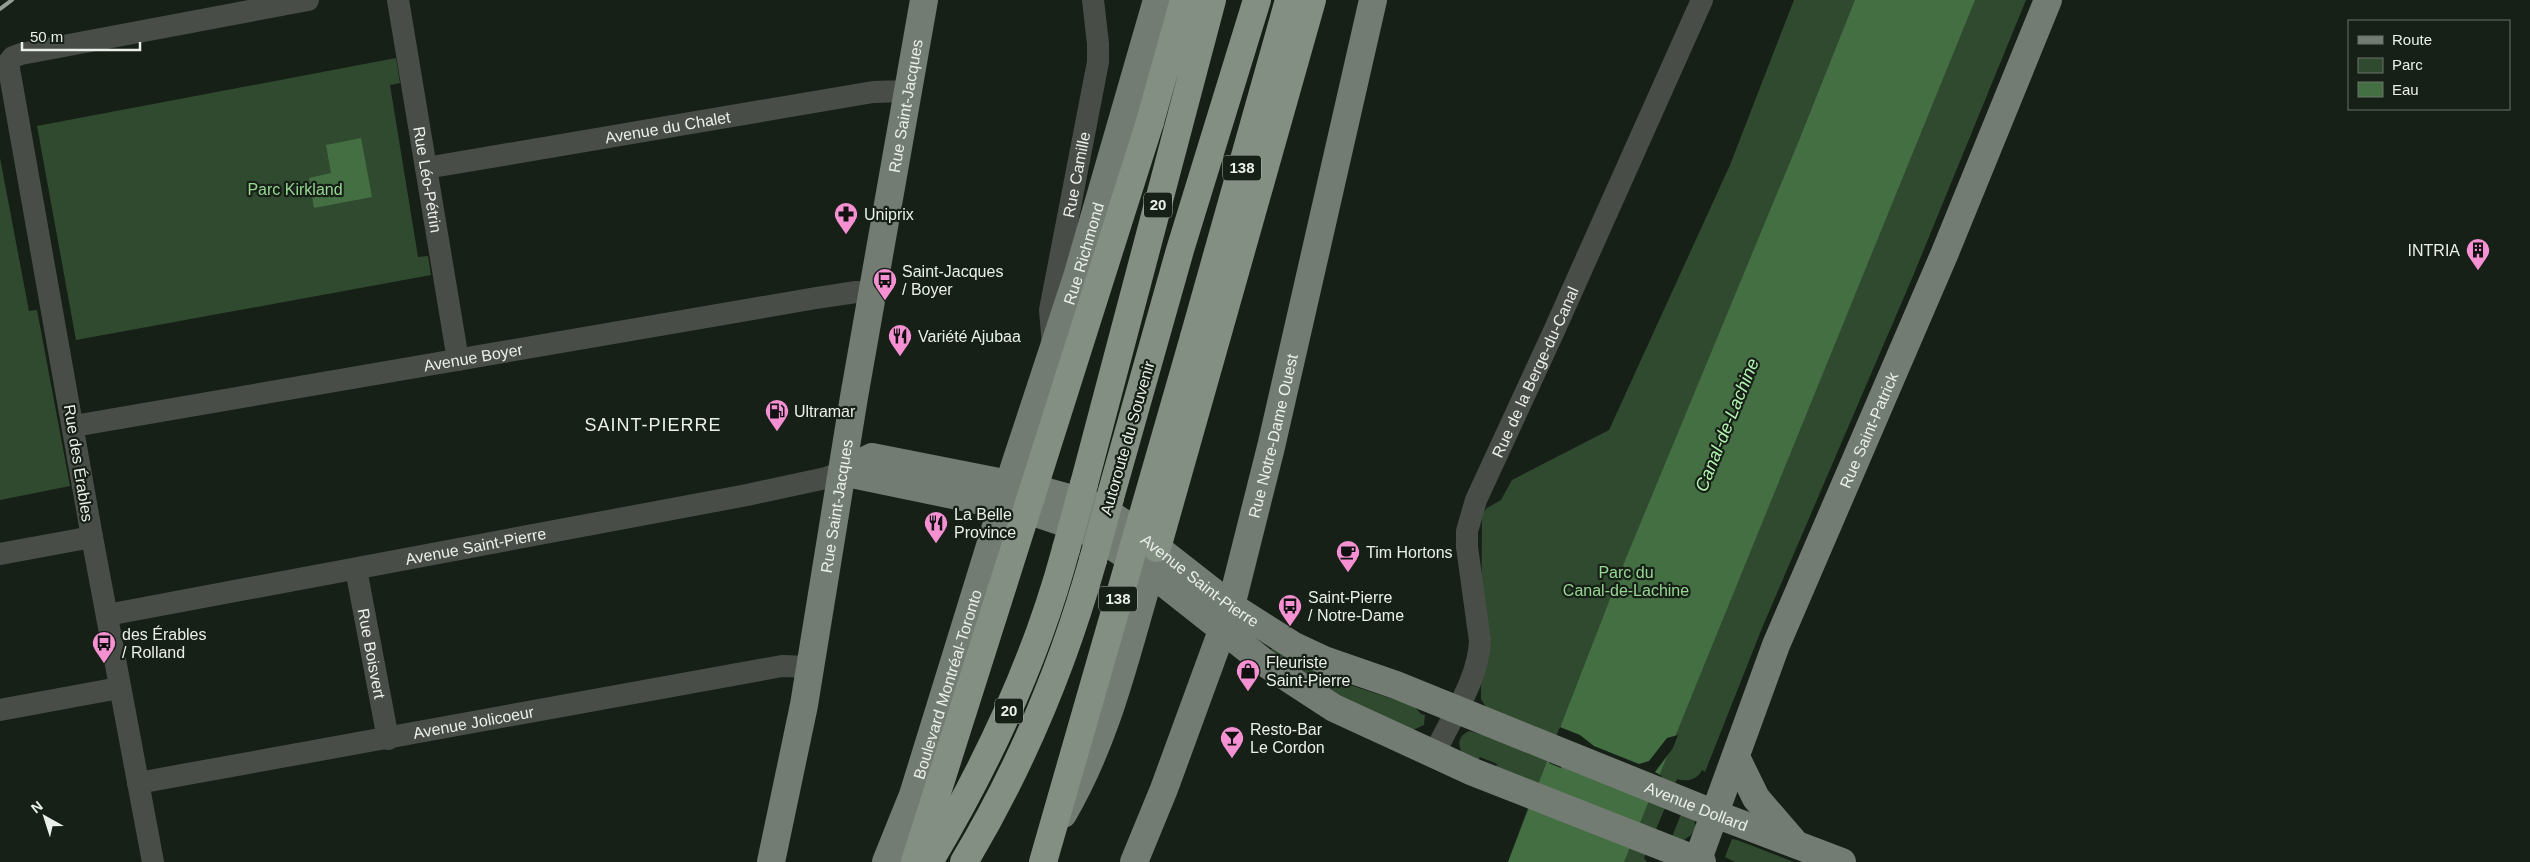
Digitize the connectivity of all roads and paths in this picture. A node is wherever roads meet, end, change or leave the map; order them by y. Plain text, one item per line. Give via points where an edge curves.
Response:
1 (308, 0) edge
2 (398, 0) edge
3 (924, 0) edge
4 (1093, 0) edge
5 (1157, 0) edge
6 (1184, 0) edge
7 (1212, 0) edge
8 (1257, 0) edge
9 (1289, 0) edge
10 (1312, 0) edge
11 (1373, 0) edge
12 (1702, 0) edge
13 (2048, 0) edge
14 (908, 91) junction
15 (426, 168) junction
16 (872, 293) junction
17 (1053, 349) junction
18 (458, 360) junction
19 (74, 426) junction
20 (842, 472) junction
21 (1006, 494) junction
22 (92, 537) junction
23 (0, 554) edge
24 (1154, 560) junction
25 (356, 569) junction
26 (107, 615) junction
27 (1227, 618) junction
28 (811, 666) junction
29 (119, 688) junction
30 (0, 710) edge
31 (1456, 710) junction
32 (388, 739) junction
33 (1552, 748) joint
34 (1434, 754) junction
35 (1736, 757) junction
36 (138, 783) junction
37 (1676, 798) junction
38 (1715, 814) junction
39 (1797, 846) junction
40 (1659, 851) edge
41 (1699, 861) edge
42 (153, 862) edge
43 (771, 862) edge
44 (886, 862) edge
45 (915, 862) edge
46 (929, 862) edge
47 (964, 862) edge
48 (1032, 862) edge
49 (1043, 862) edge
50 (1134, 862) edge
51 (1842, 862) edge

1 - 19 street, Rue des Érables via 21,54 8,63
2 - 15 street, Rue Léo-Pétrin
3 - 14 main road, Rue Saint-Jacques
4 - 17 street, Rue Camille via 1098,62 1050,310
5 - 17 main road, Rue Richmond
6 - 45 highway, bridge via 1150,122
7 - 46 highway, Autoroute du Souvenir / 20, bridge via 1044,625 1010,710 965,800
8 - 47 highway, Autoroute du Souvenir / 20, bridge via 1178,260 1071,637 1052,687 1003,793
9 - 49 highway, 138, bridge
10 - 24 highway
11 - 27 main road, Rue Notre-Dame Ouest via 1271,447
12 - 31 street, Rue de la Berge-du-Canal via 1476,500 1467,532 1467,547 1480,652 1477,668
13 - 35 main road, Rue Saint-Patrick via 1944,255 1780,636
14 - 15 street, Avenue du Chalet via 873,92
14 - 16 main road, Rue Saint-Jacques
15 - 18 street, Rue Léo-Pétrin
16 - 18 street, Avenue Boyer via 841,294
16 - 20 main road, Rue Saint-Jacques
17 - 21 main road, Rue Richmond
18 - 19 street, Avenue Boyer
19 - 22 street, Rue des Érables
20 - 21 main road, Avenue Saint-Pierre
20 - 25 street, Avenue Saint-Pierre via 784,488
20 - 28 main road, Rue Saint-Jacques
21 - 24 main road, Avenue Saint-Pierre via 1064,495 1095,506 1118,519
21 - 44 main road, Boulevard Montréal-Toronto via 913,794
22 - 23 street
22 - 26 street, Rue des Érables
24 - 27 main road, Avenue Saint-Pierre
24 - 48 main road via 1116,693 1093,755 1073,797
25 - 26 street, Avenue Saint-Pierre
25 - 32 street, Rue Boisvert
26 - 29 street, Rue des Érables
27 - 31 main road, Avenue Saint-Pierre via 1277,637 1312,655
27 - 34 main road, Avenue Saint-Pierre via 1270,667 1361,722
27 - 50 main road, Rue Notre-Dame Ouest
28 - 32 street, Avenue Jolicoeur via 782,666
28 - 43 main road, Rue Saint-Jacques
29 - 30 street
29 - 36 street, Rue des Érables
31 - 33 main road, Avenue Saint-Pierre
31 - 34 street, Rue de la Berge-du-Canal
32 - 36 street, Avenue Jolicoeur
33 - 37 main road, Avenue Dollard
34 - 40 main road, Avenue Saint-Pierre
35 - 37 main road via 1709,781
35 - 38 main road, Rue Saint-Patrick
35 - 39 main road via 1756,798
36 - 42 street, Rue des Érables
37 - 38 main road, Avenue Dollard
38 - 39 main road, Avenue Dollard
38 - 41 main road, Rue Saint-Patrick
39 - 51 main road, Avenue Dollard
40 - 41 main road

